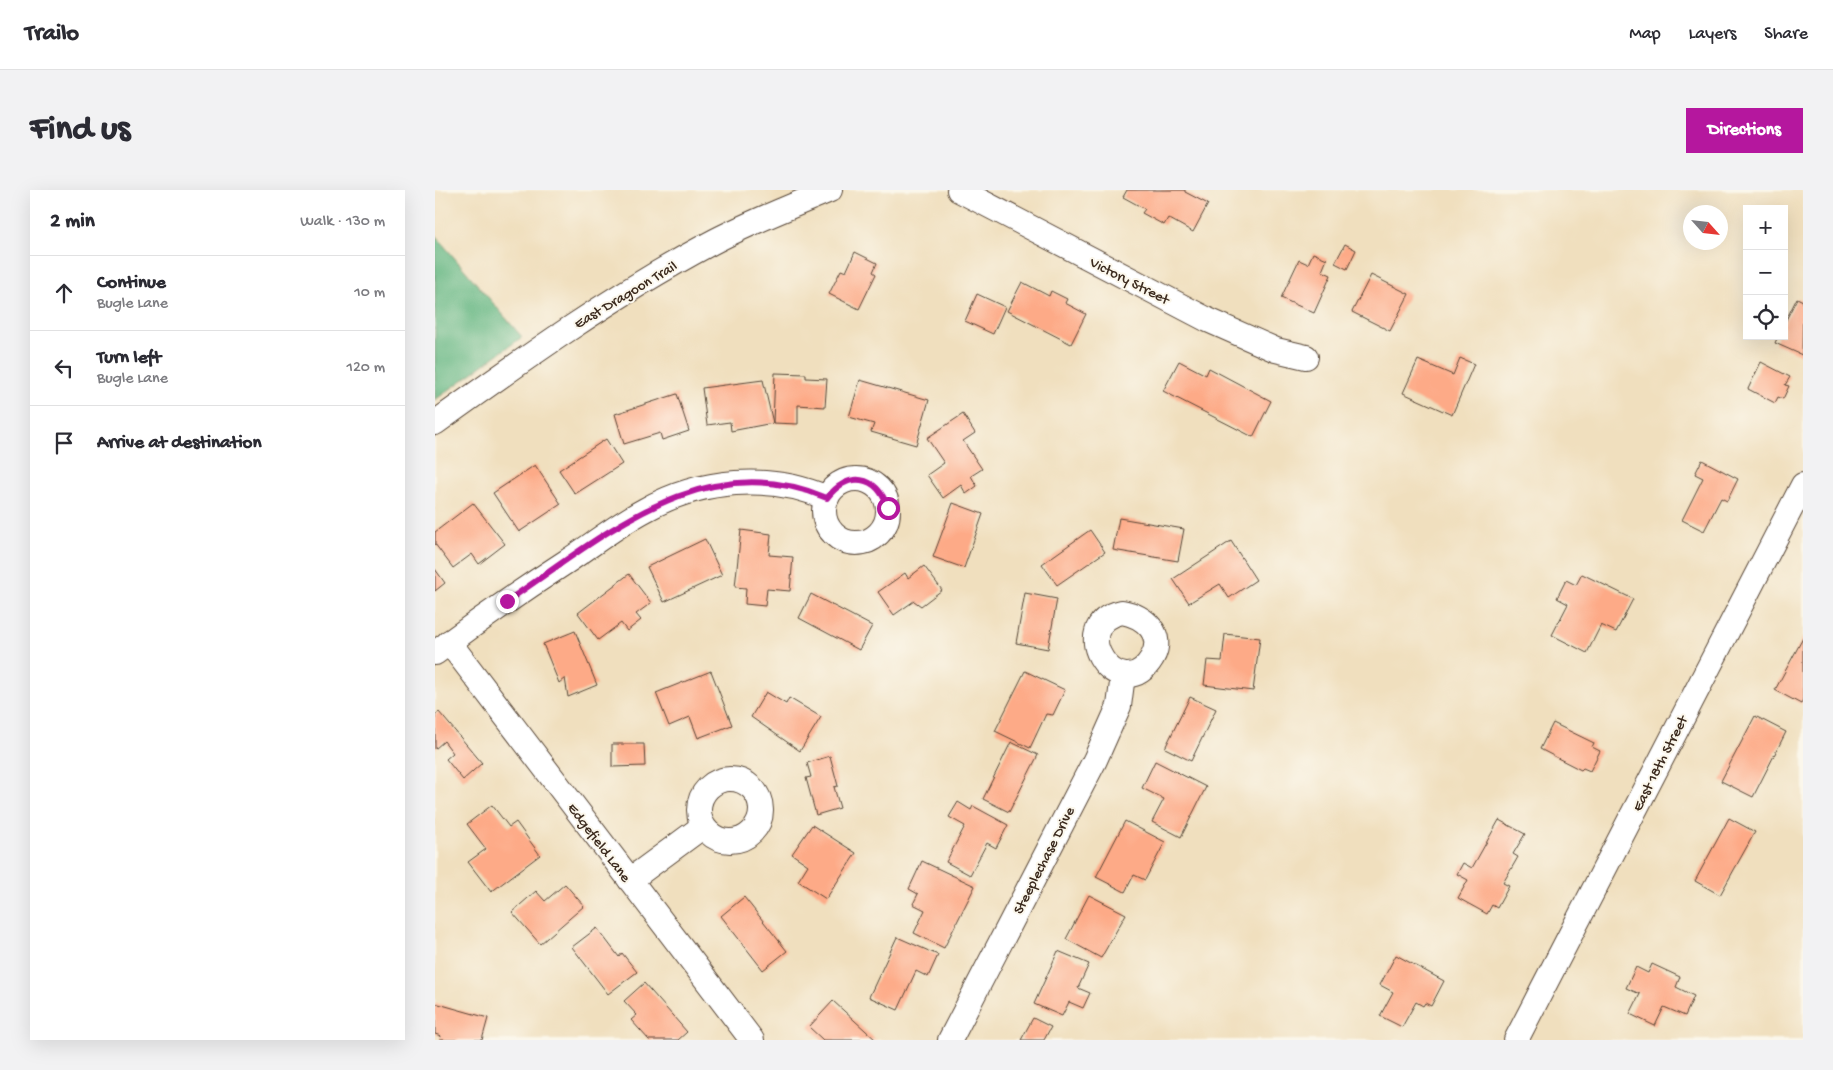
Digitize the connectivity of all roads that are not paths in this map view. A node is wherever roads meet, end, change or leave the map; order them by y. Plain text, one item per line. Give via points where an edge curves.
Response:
1 (830, 190) edge
2 (959, 190) edge
3 (1306, 357) dead end
4 (435, 423) edge
5 (1803, 485) edge
6 (827, 498) dead end
7 (442, 648) edge
8 (1123, 675) dead end
9 (702, 827) dead end
10 (630, 880) junction
11 (753, 1040) edge
12 (950, 1040) edge
13 (1516, 1040) edge

1 - 4 street, East Dragoon Trail via 710,243 618,296
2 - 3 street, Victory Street via 1199,316 1275,350
5 - 13 street, East 18th Street
6 - 7 street via 805,488 739,482 708,486 675,496 645,510
7 - 10 street, Edgefield Lane
8 - 12 street, Steeplechase Drive via 1119,706 1095,760
9 - 10 street
10 - 11 street, Edgefield Lane

